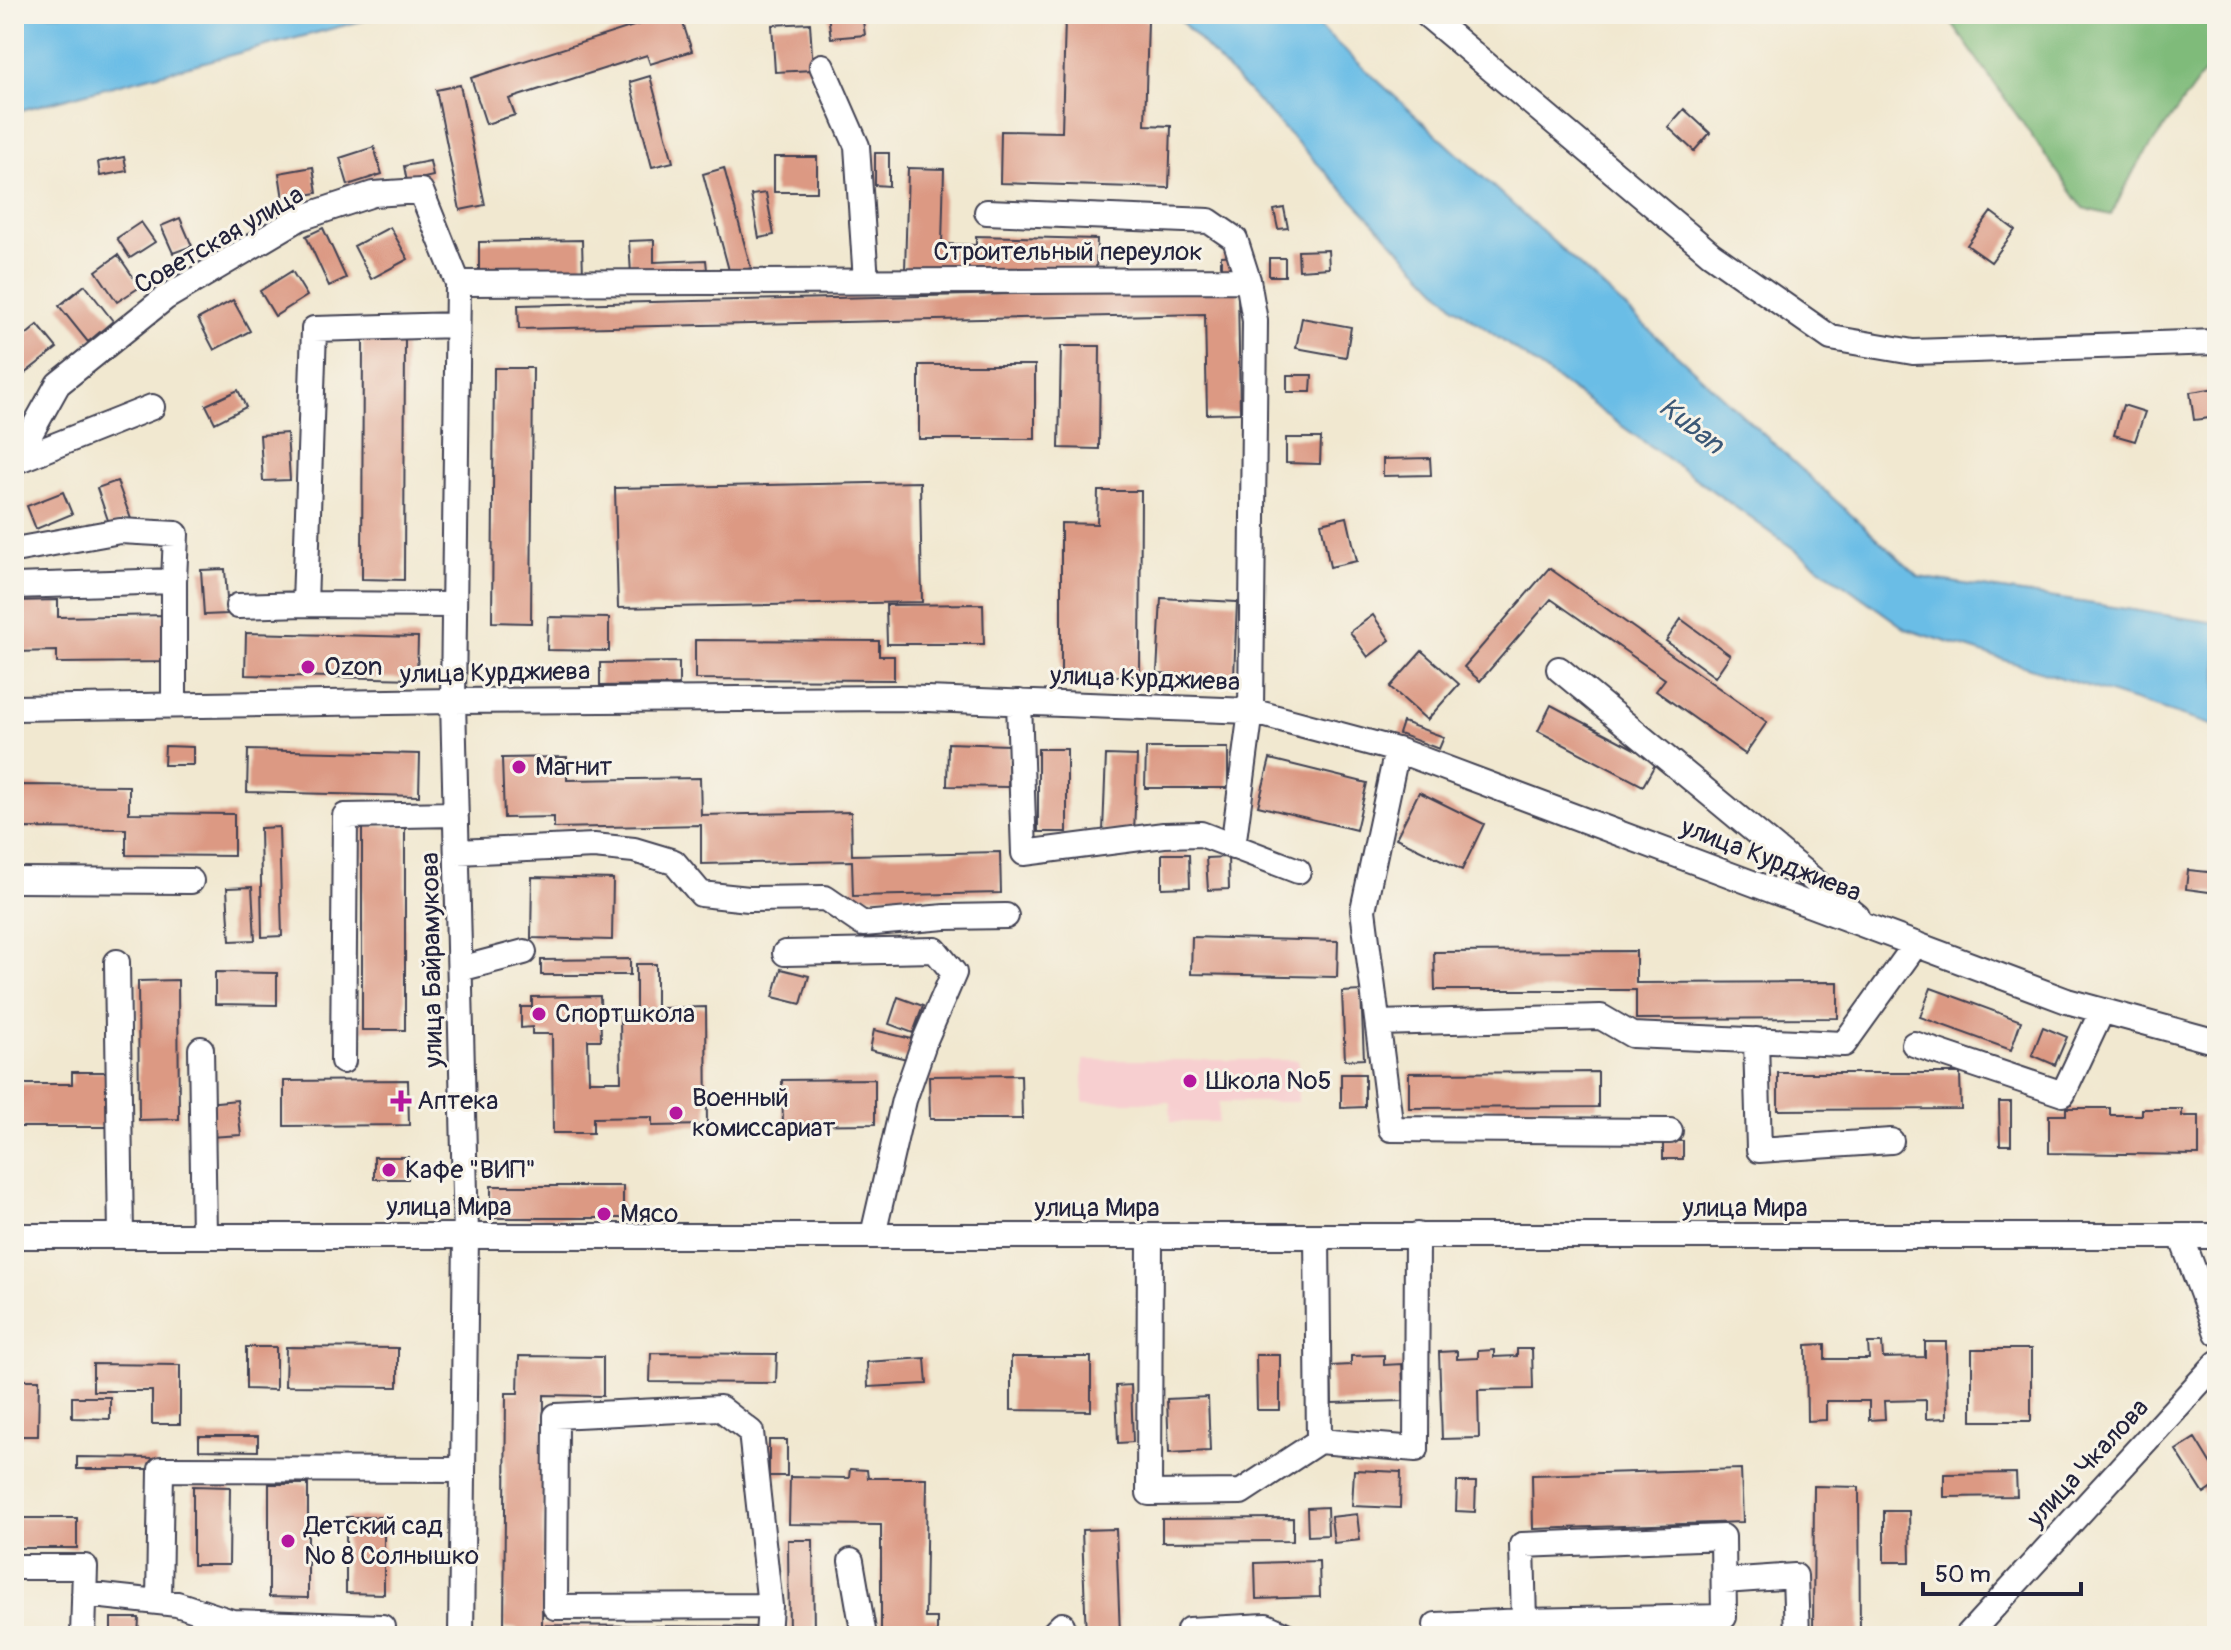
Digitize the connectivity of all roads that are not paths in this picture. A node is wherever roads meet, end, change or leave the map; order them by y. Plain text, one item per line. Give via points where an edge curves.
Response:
1 (1426, 14) edge
2 (822, 66) dead end
3 (987, 212) dead end
4 (1248, 280) junction
5 (866, 281) junction
6 (458, 283) junction
7 (457, 325) junction
8 (2217, 342) edge
9 (152, 407) dead end
10 (15, 462) edge
11 (20, 549) dead end
12 (174, 581) junction
13 (14, 586) edge
14 (305, 604) junction
15 (454, 605) junction
16 (238, 606) dead end
17 (1559, 669) dead end
18 (453, 701) junction
19 (1019, 702) junction
20 (174, 705) junction
21 (14, 708) edge
22 (1251, 711) junction
23 (1397, 750) junction
24 (456, 814) junction
25 (1233, 847) junction
26 (457, 852) junction
27 (1298, 871) dead end
28 (14, 880) edge
29 (191, 881) dead end
30 (1006, 916) dead end
31 (1872, 928) junction
32 (1916, 944) junction
33 (524, 952) dead end
34 (785, 953) dead end
35 (117, 962) dead end
36 (460, 969) junction
37 (2102, 1011) junction
38 (1378, 1023) junction
39 (1756, 1040) junction
40 (2217, 1042) edge
41 (1914, 1044) dead end
42 (201, 1049) dead end
43 (343, 1061) dead end
44 (1670, 1131) dead end
45 (1891, 1141) dead end
46 (204, 1235) junction
47 (466, 1235) junction
48 (873, 1235) junction
49 (1417, 1235) junction
50 (14, 1236) edge
51 (121, 1236) junction
52 (1317, 1236) junction
53 (2181, 1236) junction
54 (2217, 1236) edge
55 (1150, 1237) junction
56 (2217, 1333) edge
57 (2217, 1363) edge
58 (1319, 1441) junction
59 (463, 1470) junction
60 (851, 1561) dead end
61 (14, 1567) edge
62 (1724, 1581) junction
63 (84, 1594) junction
64 (159, 1602) junction
65 (770, 1606) junction
66 (1524, 1621) junction
67 (1988, 1624) edge
68 (1436, 1625) dead end
69 (382, 1627) dead end
70 (1189, 1630) dead end
71 (83, 1636) edge
72 (461, 1636) edge
73 (768, 1636) edge
74 (864, 1636) edge
75 (1288, 1636) edge
76 (1797, 1636) edge
77 (1967, 1636) edge

1 - 8 street via 1711,254 1831,338 1913,352
2 - 5 street via 857,146
3 - 4 street via 1209,221 1235,239
4 - 5 street, Строительный переулок
4 - 22 street via 1255,321
5 - 6 street, Строительный переулок
6 - 7 street, улица Байрамукова
6 - 10 street, Советская улица via 421,191 373,194 300,218 165,298 58,384
7 - 14 street via 314,329
7 - 15 street, улица Байрамукова
9 - 10 street
11 - 12 street via 120,531 176,534
12 - 13 street
12 - 20 street
14 - 15 street
14 - 16 street
15 - 18 street, улица Байрамукова
17 - 31 street
18 - 19 street, улица Курджиева
18 - 20 street, улица Курджиева
18 - 24 street, улица Байрамукова
19 - 22 street, улица Курджиева
19 - 25 street via 1024,853 1164,835 1201,834
20 - 21 street, улица Курджиева
22 - 23 street, улица Курджиева
22 - 25 street
23 - 31 street, улица Курджиева
23 - 38 street via 1363,910
24 - 26 street, улица Байрамукова
24 - 43 street via 345,816
25 - 27 street
26 - 30 street via 594,846 634,850 674,862 701,894 825,898 863,924
26 - 36 street, улица Байрамукова
28 - 29 street
31 - 32 street, улица Курджиева
32 - 37 street, улица Курджиева
32 - 39 street via 1844,1044
33 - 36 street
34 - 48 street via 935,950 954,973 904,1100
35 - 51 street
36 - 47 street, улица Байрамукова
37 - 40 street, улица Курджиева
37 - 41 street via 2063,1094
38 - 39 street via 1601,1017 1632,1035
38 - 44 street via 1391,1129
39 - 45 street via 1759,1150
42 - 46 street
46 - 47 street, улица Мира
46 - 51 street, улица Мира
47 - 48 street, улица Мира
47 - 59 street, улица Байрамукова
48 - 55 street, улица Мира
49 - 52 street, улица Мира
49 - 53 street, улица Мира
49 - 58 street via 1416,1449
50 - 51 street, улица Мира
52 - 55 street, улица Мира
52 - 58 street
53 - 54 street, улица Мира
53 - 56 street
55 - 58 street via 1149,1493 1241,1492
57 - 67 street, улица Чкалова
59 - 64 street via 161,1469
59 - 72 street, улица Байрамукова
60 - 74 street
61 - 63 street via 85,1567
62 - 66 street via 1724,1617
62 - 66 street via 1723,1537 1522,1545
62 - 76 street via 1795,1576
63 - 64 street
63 - 71 street
64 - 69 street via 232,1622
65 - 65 street via 751,1432 720,1408 556,1416 555,1607
65 - 73 street
66 - 68 street
67 - 77 street, улица Чкалова
70 - 75 street via 1266,1626

